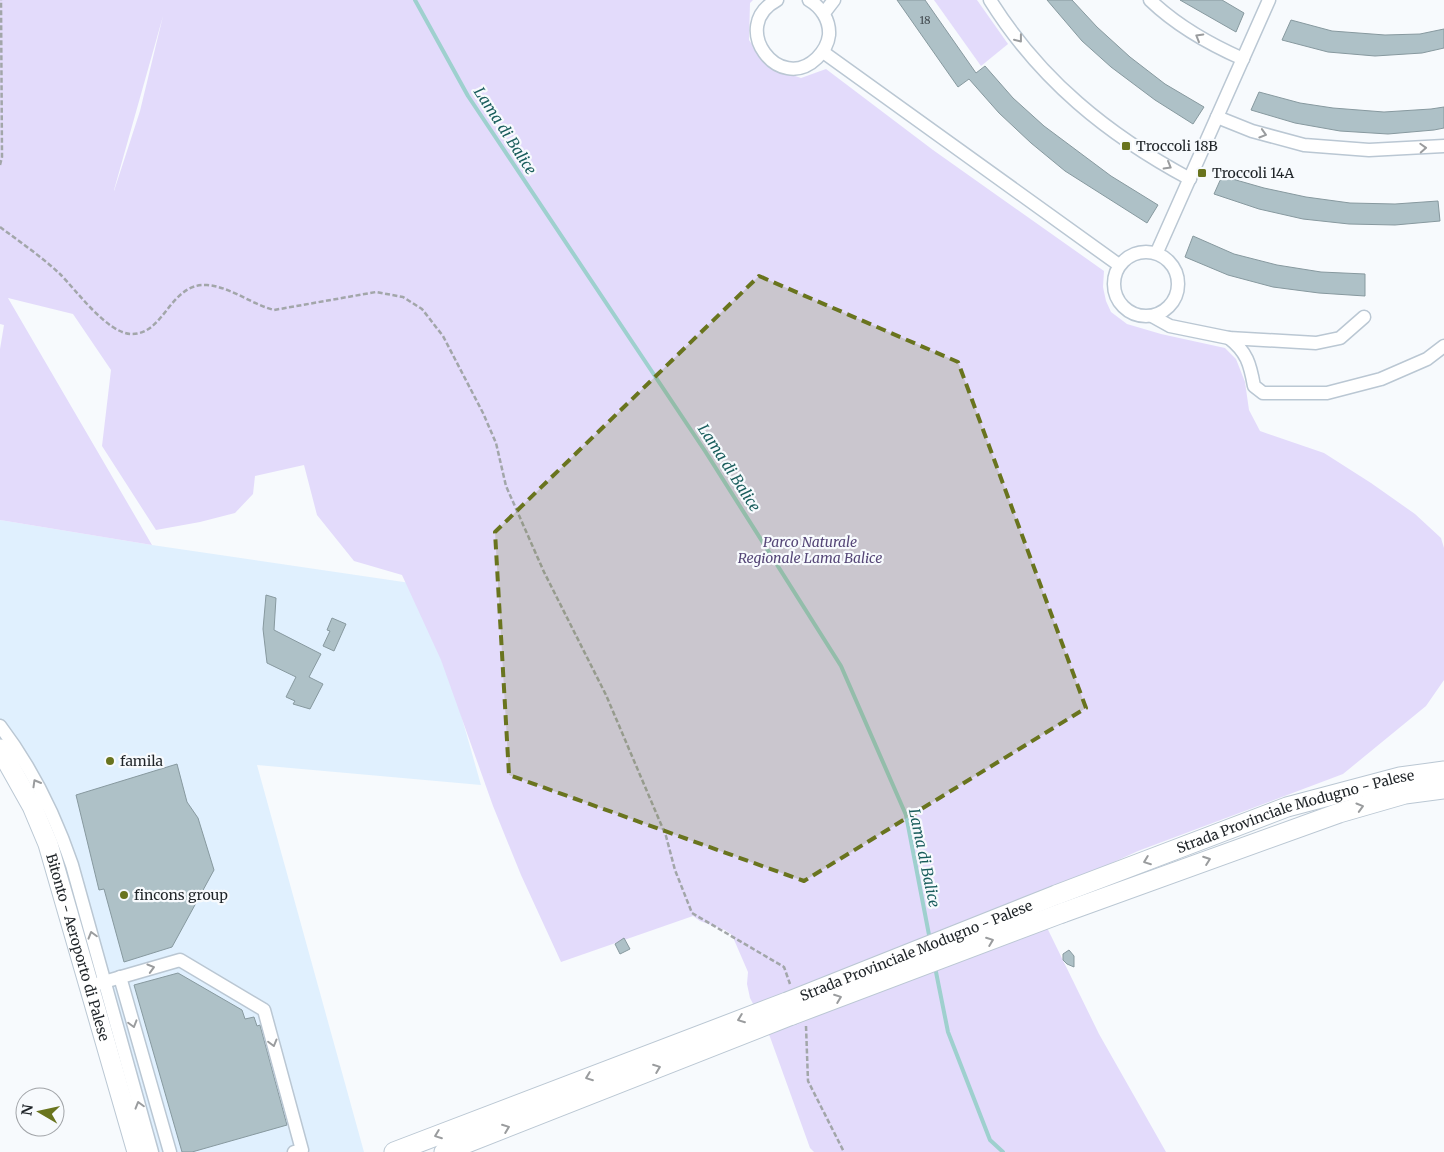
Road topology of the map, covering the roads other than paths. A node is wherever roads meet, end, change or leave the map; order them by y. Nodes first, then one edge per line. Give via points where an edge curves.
1 (777, 0) edge
2 (809, 0) edge
3 (834, 0) edge
4 (990, 0) edge
5 (1150, 0) edge
6 (1269, 0) edge
7 (824, 13) junction
8 (822, 52) junction
9 (1243, 59) junction
10 (1217, 117) junction
11 (1444, 146) edge
12 (1190, 178) junction
13 (1157, 252) junction
14 (1119, 265) junction
15 (1152, 316) junction
16 (1364, 317) dead end
17 (1230, 338) junction
18 (1444, 346) edge
19 (0, 726) edge
20 (0, 750) edge
21 (1444, 771) edge
22 (1444, 789) edge
23 (1059, 904) junction
24 (120, 977) junction
25 (97, 984) junction
26 (793, 1005) junction
27 (137, 1152) edge
28 (152, 1152) edge
29 (170, 1152) edge
30 (294, 1152) edge
31 (394, 1152) edge
32 (444, 1152) edge

1 - 8 street via 762,12 758,24 757,36 767,57 776,65 800,68
2 - 7 street
3 - 7 street
4 -> 12 street via 1042,68 1071,98 1138,149
9 -> 5 street via 1190,31
6 - 9 street
7 - 8 street via 829,35
8 - 14 street
9 - 10 street
10 -> 11 street via 1252,131 1304,145 1369,150
10 - 12 street
12 - 13 street
13 - 14 street via 1133,254
13 - 15 street via 1175,269 1178,289 1169,307
14 - 15 street via 1114,281 1116,297 1131,312
15 - 17 street via 1170,326
16 - 17 street via 1340,338 1316,343
17 - 18 street via 1240,346 1250,364 1254,386 1263,393 1283,394 1327,394 1382,379 1428,359
25 -> 19 street via 72,865 60,832 24,762
20 - 25 main road, Bitonto - Aeroporto di Palese via 22,785 42,828
21 -> 23 main road, Strada Provinciale Modugno - Palese via 1400,777 1287,808
23 -> 22 main road, Strada Provinciale Modugno - Palese via 1339,813 1405,794
23 - 26 main road, Strada Provinciale Modugno - Palese, bridge
24 - 25 street
24 -> 29 street
24 -> 30 street via 180,960 264,1010 302,1150
25 - 27 main road, Bitonto - Aeroporto di Palese
28 -> 25 street
26 -> 31 main road, Strada Provinciale Modugno - Palese
32 -> 26 main road, Strada Provinciale Modugno - Palese

